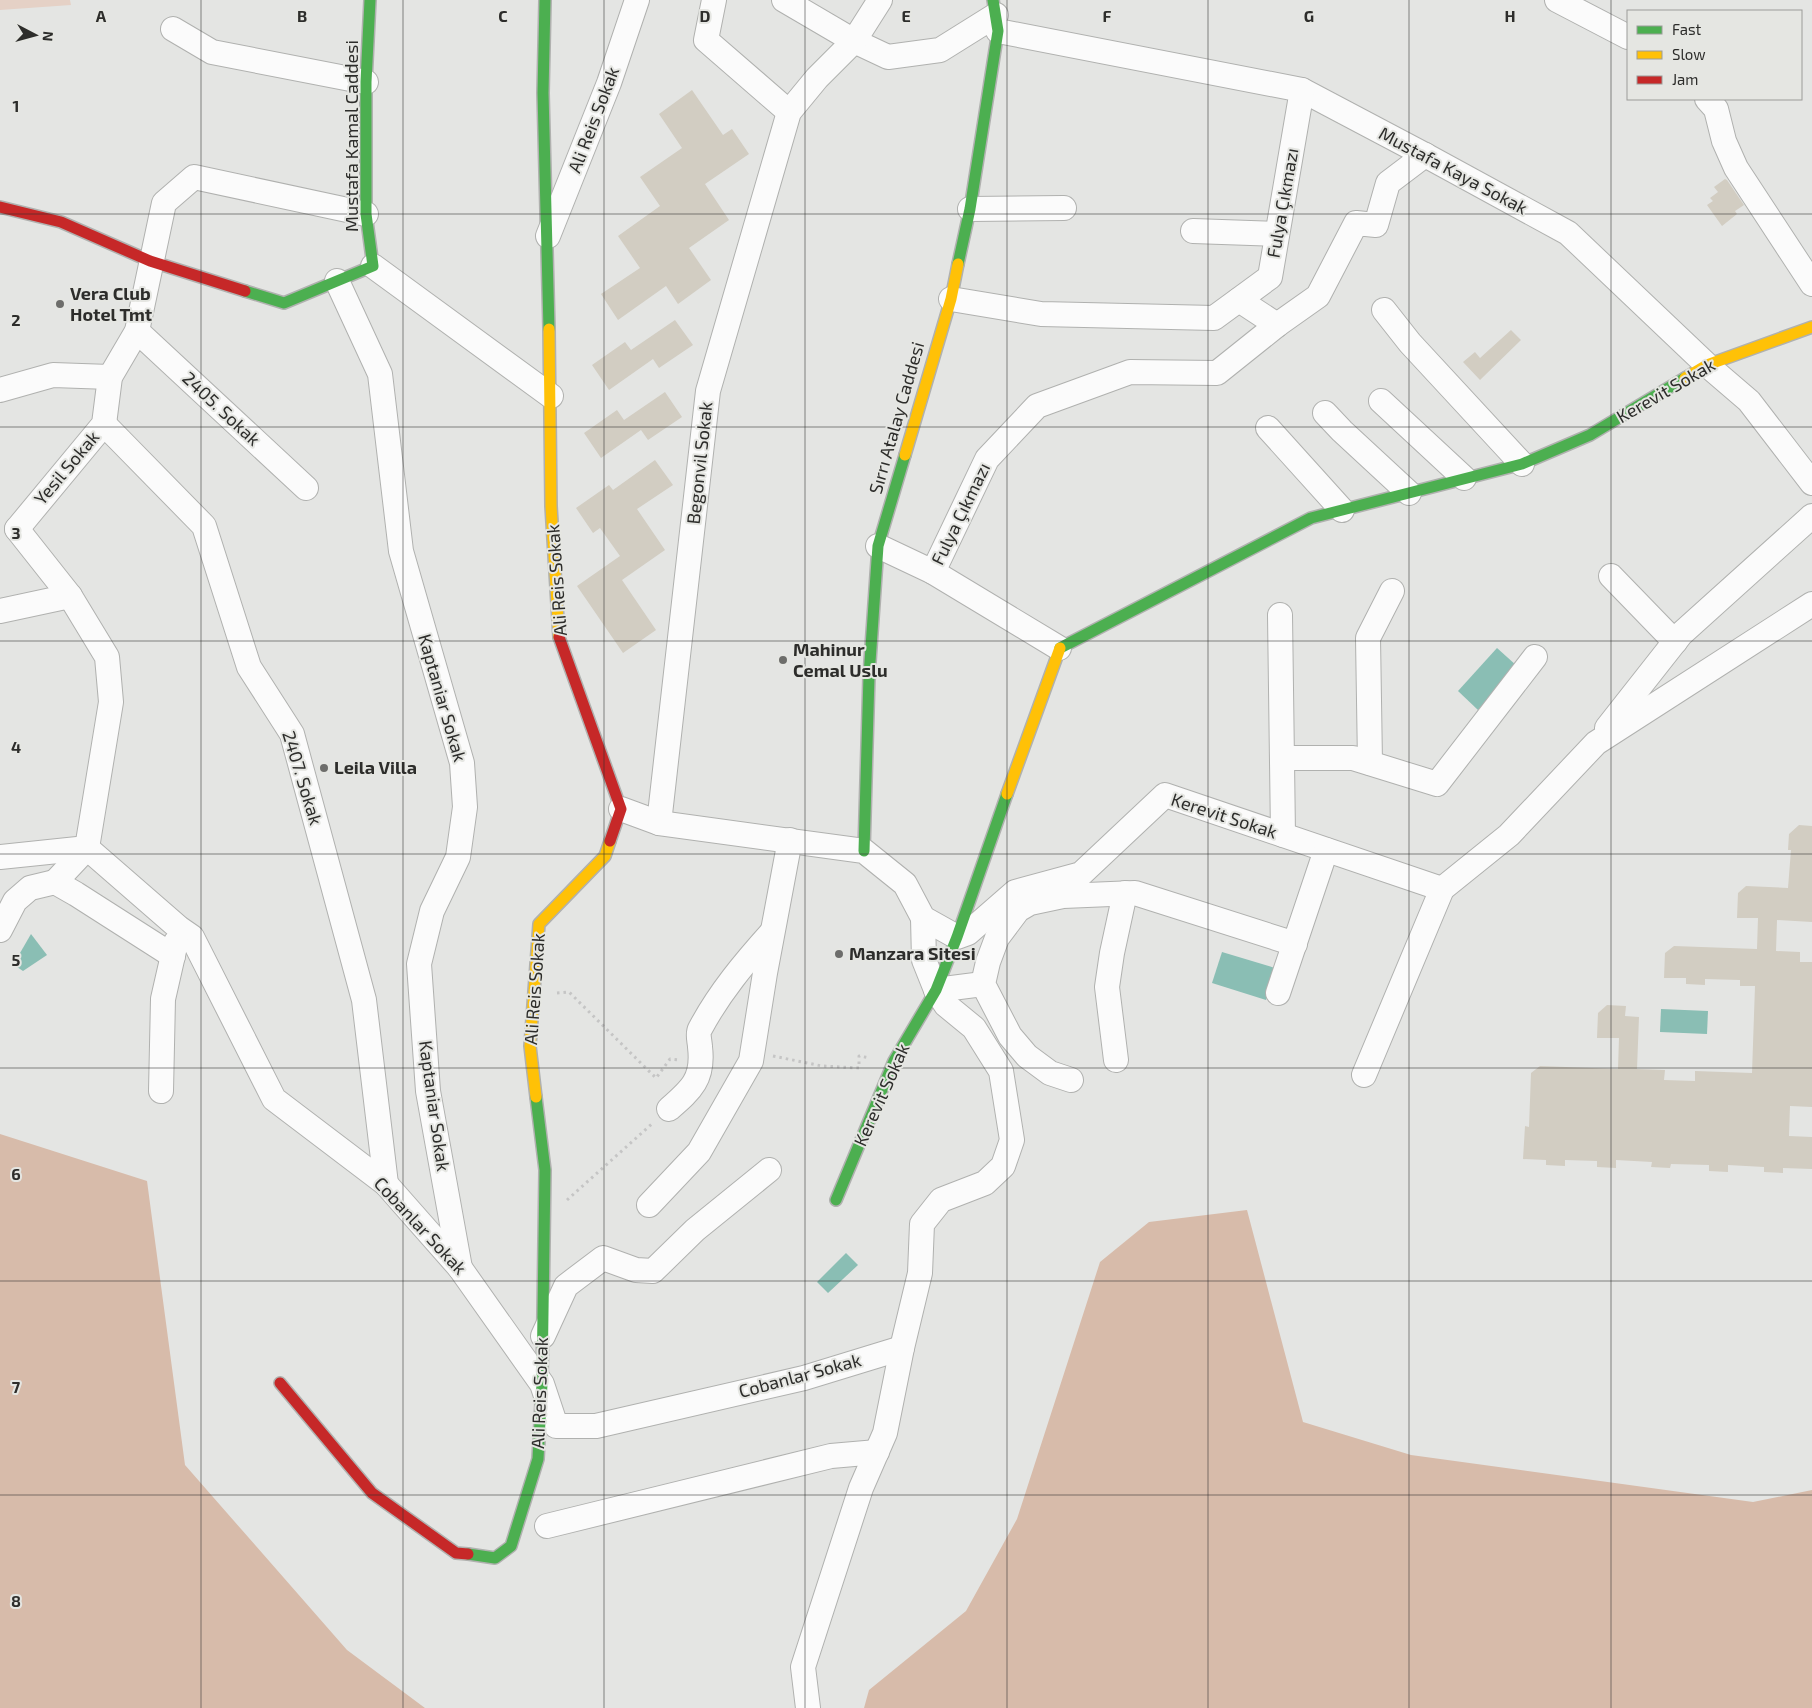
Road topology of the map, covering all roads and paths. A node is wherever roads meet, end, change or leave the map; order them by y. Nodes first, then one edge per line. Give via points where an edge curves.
1 (370, 0) edge
2 (545, 0) edge
3 (637, 0) edge
4 (714, 0) edge
5 (784, 0) edge
6 (880, 0) edge
7 (1557, 0) edge
8 (996, 15) edge
9 (174, 29) dead end
10 (1627, 36) edge
11 (854, 41) junction
12 (366, 82) junction
13 (1302, 90) junction
14 (1708, 100) edge
15 (789, 112) junction
16 (1425, 155) junction
17 (0, 208) edge
18 (1064, 208) dead end
19 (970, 209) junction
20 (366, 214) junction
21 (1193, 231) dead end
22 (1277, 234) junction
23 (547, 238) junction
24 (150, 261) junction
25 (373, 266) junction
26 (337, 280) junction
27 (1812, 284) edge
28 (951, 298) junction
29 (1239, 300) junction
30 (1384, 310) dead end
31 (1277, 325) junction
32 (1812, 327) edge
33 (136, 330) junction
34 (1707, 364) junction
35 (110, 377) junction
36 (0, 390) edge
37 (552, 396) junction
38 (1381, 401) dead end
39 (1325, 413) dead end
40 (104, 424) junction
41 (1268, 428) dead end
42 (1522, 464) junction
43 (1464, 478) junction
44 (1812, 483) edge
45 (306, 488) dead end
46 (1409, 493) junction
47 (1342, 510) junction
48 (1812, 516) edge
49 (8, 531) edge
50 (878, 546) junction
51 (933, 572) junction
52 (1611, 576) dead end
53 (1392, 591) dead end
54 (70, 596) junction
55 (1812, 604) edge
56 (0, 610) edge
57 (1280, 615) dead end
58 (1675, 642) junction
59 (1060, 648) junction
60 (1535, 657) dead end
61 (1596, 742) junction
62 (1282, 758) junction
63 (1370, 763) junction
64 (621, 809) junction
65 (660, 823) junction
66 (1283, 835) junction
67 (790, 840) junction
68 (87, 848) junction
69 (864, 850) junction
70 (1326, 850) junction
71 (0, 857) edge
72 (56, 882) junction
73 (1442, 889) junction
74 (1125, 893) junction
75 (923, 918) junction
76 (178, 928) junction
77 (0, 930) edge
78 (773, 931) junction
79 (957, 937) junction
80 (1295, 944) junction
81 (173, 956) junction
82 (983, 984) junction
83 (936, 990) junction
84 (568, 992) dead end
85 (1278, 994) dead end
86 (752, 1053) junction
87 (670, 1060) dead end
88 (1116, 1060) dead end
89 (894, 1061) junction
90 (1364, 1075) dead end
91 (1072, 1080) dead end
92 (162, 1091) dead end
93 (669, 1108) joint
94 (769, 1170) dead end
95 (386, 1184) junction
96 (836, 1200) dead end
97 (649, 1205) dead end
98 (544, 1220) junction
99 (460, 1268) junction
100 (543, 1338) junction
101 (902, 1348) junction
102 (280, 1383) dead end
103 (542, 1384) junction
104 (877, 1452) junction
105 (547, 1526) dead end
106 (808, 1708) edge

1 - 12 street, Mustafa Kamal Caddesi
2 - 23 street, Ali Reis Sokak via 543,93
3 - 23 street, Ali Reis Sokak via 609,83
4 - 15 street via 706,40
5 - 11 street
6 - 11 street
7 - 10 street
8 - 11 street via 940,50 888,57
8 - 13 street, Mustafa Kaya Sokak
8 - 19 street, Sırrı Atalay Caddesi
9 - 12 street via 212,52
11 - 15 street
12 - 20 street, Mustafa Kamal Caddesi
13 - 16 street, Mustafa Kaya Sokak
13 - 22 street, Fulya Çıkmazı
14 - 27 street via 1716,110 1724,141 1736,168
15 - 65 street, Begonvil Sokak via 708,391
16 - 31 street, Fulya Çıkmazı via 1388,183 1376,225 1356,223 1318,296
16 - 34 street, Mustafa Kaya Sokak via 1568,233
17 - 24 street via 61,222
18 - 19 street
19 - 28 street, Sırrı Atalay Caddesi
20 - 24 street, Yesil Sokak via 194,177 164,203
20 - 25 street, Mustafa Kamal Caddesi
21 - 22 street
22 - 29 street, Fulya Çıkmazı via 1270,277
23 - 37 street, Ali Reis Sokak
24 - 26 street via 284,303
24 - 33 street, Yesil Sokak
25 - 26 street
25 - 37 street
26 - 99 street, Kaptaniar Sokak via 380,374 401,551 462,763 465,807 458,857 432,911 419,964 428,1091
28 - 29 street, Fulya Çıkmazı via 1041,314 1214,318
28 - 50 street, Sırrı Atalay Caddesi
29 - 31 street
30 - 42 street via 1410,343
31 - 51 street, Fulya Çıkmazı via 1217,373 1130,372 1037,406 987,459
32 - 34 street, Kerevit Sokak
33 - 35 street, Yesil Sokak
33 - 45 street, 2405. Sokak
34 - 42 street, Kerevit Sokak via 1590,435
34 - 44 street, Mustafa Kaya Sokak via 1750,401
35 - 36 street via 53,375
35 - 40 street, Yesil Sokak
37 - 64 street, Ali Reis Sokak via 551,506 558,636
38 - 43 street
39 - 46 street
40 - 49 street, Yesil Sokak
40 - 95 street, 2407. Sokak via 204,526 250,667 292,734 364,1000
41 - 47 street
42 - 43 street, Kerevit Sokak
43 - 46 street, Kerevit Sokak
46 - 47 street, Kerevit Sokak
47 - 59 street, Kerevit Sokak via 1311,518
48 - 58 street
49 - 54 street
50 - 51 street, Fulya Çıkmazı
50 - 69 street, Sırrı Atalay Caddesi via 869,676
51 - 59 street
52 - 58 street
53 - 63 street via 1368,638
54 - 56 street
54 - 68 street via 108,657 111,702
55 - 61 street
57 - 62 street
58 - 61 street
59 - 79 street, Kerevit Sokak
60 - 63 street via 1437,784
61 - 73 street via 1509,835
62 - 63 street via 1353,758
62 - 66 street
64 - 65 street
64 - 98 street, Ali Reis Sokak via 605,856 539,924 530,1046 545,1170
65 - 67 street
66 - 70 street, Kerevit Sokak
66 - 79 street, Kerevit Sokak via 1165,795 1081,874 1015,892 968,933
67 - 69 street
67 - 78 street
68 - 71 street
68 - 72 street
68 - 76 street, Cobanlar Sokak
69 - 75 street via 905,884
70 - 73 street, Kerevit Sokak
70 - 80 street
72 - 77 street via 30,888 15,901
72 - 81 street
73 - 90 street
74 - 80 street via 1135,893
74 - 82 street via 1063,896 1030,903 1018,910 997,938
74 - 88 street via 1107,987
75 - 79 street
75 - 83 street via 924,960
76 - 81 street
76 - 95 street, Cobanlar Sokak via 192,937 274,1099
78 - 86 street
78 - 93 street via 733,976 699,1031 702,1056 699,1077 688,1092
79 - 83 street, Kerevit Sokak
80 - 85 street
81 - 92 street via 163,999
82 - 83 street
82 - 91 street via 1010,1036 1027,1056 1050,1073
83 - 89 street, Kerevit Sokak
83 - 101 street via 946,1005 974,1028 1001,1071 1012,1140 1003,1166 985,1183 941,1200 922,1224 920,1273
84 - 87 path via 656,1078
86 - 89 path via 822,1066 859,1068 859,1056
86 - 97 street via 751,1061 699,1152
89 - 96 street, Kerevit Sokak
93 - 98 path
94 - 100 street via 696,1230 653,1271 636,1270 603,1258 585,1271 566,1286
95 - 99 street, Cobanlar Sokak
98 - 100 street, Ali Reis Sokak
99 - 103 street, Cobanlar Sokak
100 - 103 street, Ali Reis Sokak
101 - 103 street, Cobanlar Sokak via 804,1378 596,1426 556,1426
101 - 104 street via 885,1433
102 - 103 street, Ali Reis Sokak via 372,1493 456,1553 495,1558 511,1546 538,1459
104 - 105 street via 831,1456
104 - 106 street via 861,1488 803,1667

